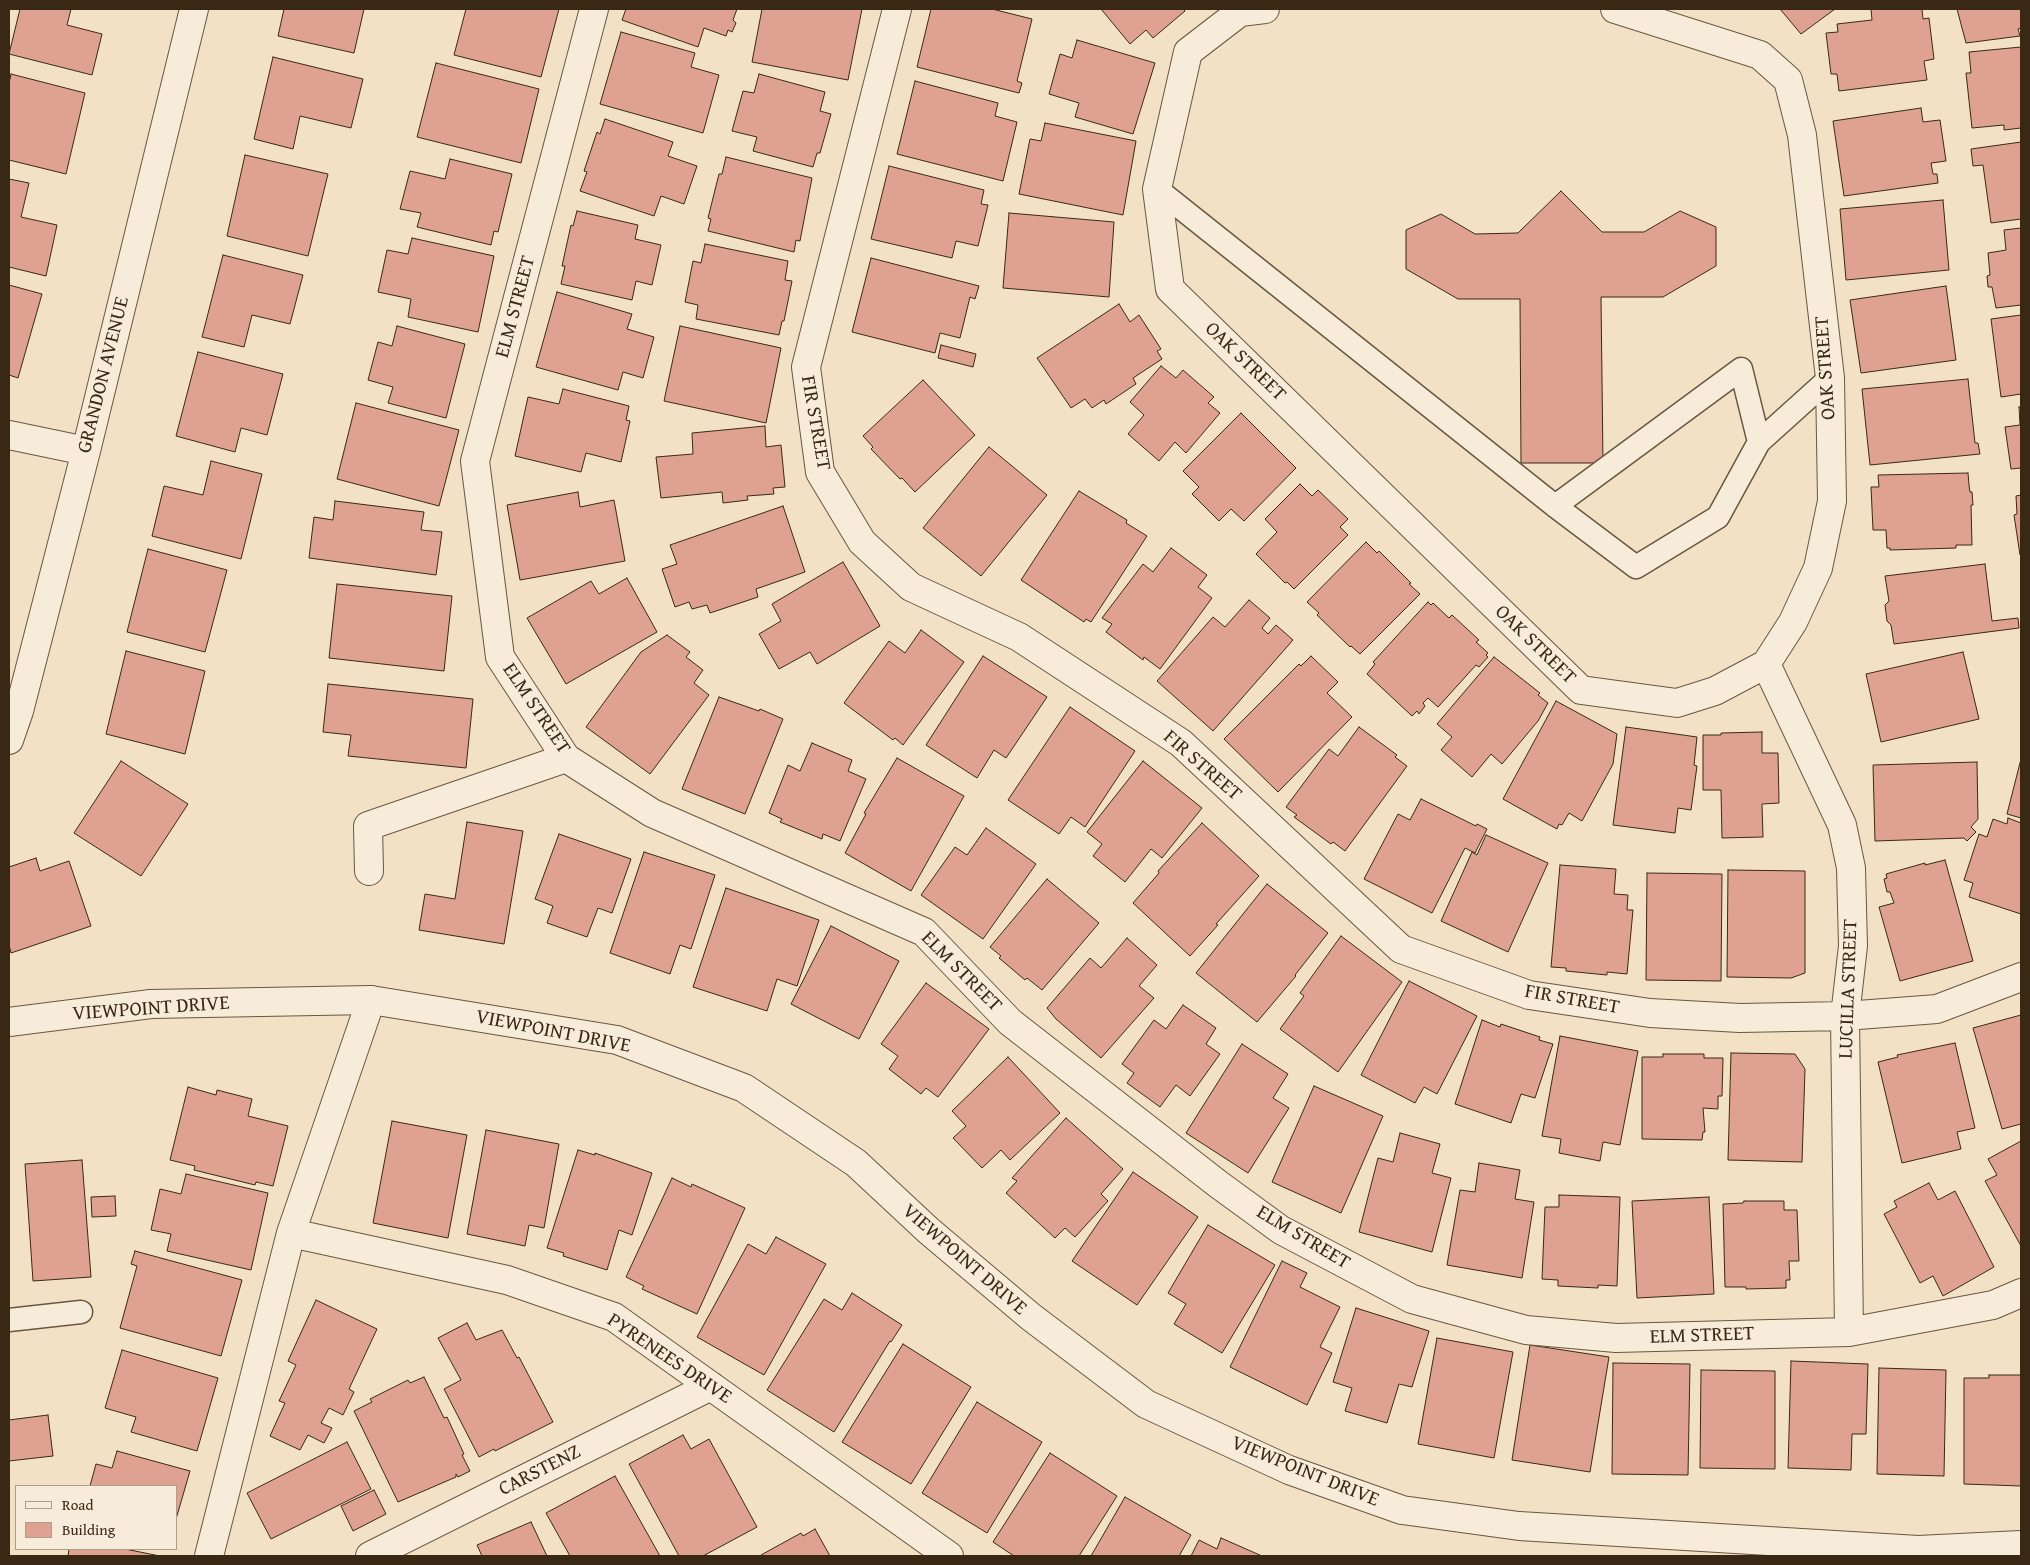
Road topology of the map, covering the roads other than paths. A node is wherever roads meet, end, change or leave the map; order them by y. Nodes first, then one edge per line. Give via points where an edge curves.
1 (194, 9) edge
2 (594, 9) edge
3 (897, 9) edge
4 (1265, 9) edge
5 (1615, 9) edge
6 (1157, 190) junction
7 (1830, 378) junction
8 (9, 436) edge
9 (1759, 442) junction
10 (86, 451) junction
11 (1555, 506) junction
12 (1766, 664) junction
13 (9, 740) edge
14 (566, 758) junction
15 (369, 871) dead end
16 (2021, 976) edge
17 (372, 1000) junction
18 (1845, 1016) junction
19 (9, 1022) edge
20 (291, 1233) junction
21 (2021, 1294) edge
22 (81, 1312) dead end
23 (9, 1320) edge
24 (1849, 1332) junction
25 (711, 1386) junction
26 (2021, 1544) edge
27 (1925, 1554) edge
28 (209, 1556) edge
29 (370, 1556) edge
30 (949, 1556) edge

1 - 10 street, GRANDON AVENUE
2 - 14 street, ELM STREET via 475,461 500,657
3 - 18 street, FIR STREET via 806,367 820,472 862,542 911,587 1019,637 1181,743 1401,949 1529,995 1650,1013 1740,1018
4 - 6 street, OAK STREET via 1240,12 1188,52
5 - 7 street, OAK STREET via 1760,55 1788,80 1802,135
6 - 11 lane
6 - 12 street, OAK STREET via 1170,288 1581,690 1677,703 1716,691
7 - 9 lane
7 - 12 street, OAK STREET via 1832,501 1818,568 1793,622
8 - 10 street
9 - 11 lane via 1718,517 1636,567
9 - 11 lane via 1741,369
10 - 13 street, GRANDON AVENUE
12 - 18 street, LUCILLA STREET via 1842,825 1851,868 1853,946
14 - 15 street via 368,826
14 - 24 street, ELM STREET via 652,813 924,932 1010,1022 1218,1184 1282,1230 1412,1299 1526,1330 1616,1338
16 - 18 street, FIR STREET via 1937,1009
17 - 19 street, VIEWPOINT DRIVE via 151,1004
17 - 20 street
17 - 27 street, VIEWPOINT DRIVE via 617,1040 744,1088 856,1163 929,1231 1031,1318 1146,1404 1289,1470 1402,1510 1519,1526
18 - 24 street, LUCILLA STREET
20 - 25 street, PYRENEES DRIVE via 507,1280 614,1317
20 - 28 street
21 - 24 street, ELM STREET via 1993,1305
22 - 23 lane
25 - 29 street, CARSTENZ
25 - 30 street, PYRENEES DRIVE
26 - 27 street, VIEWPOINT DRIVE

